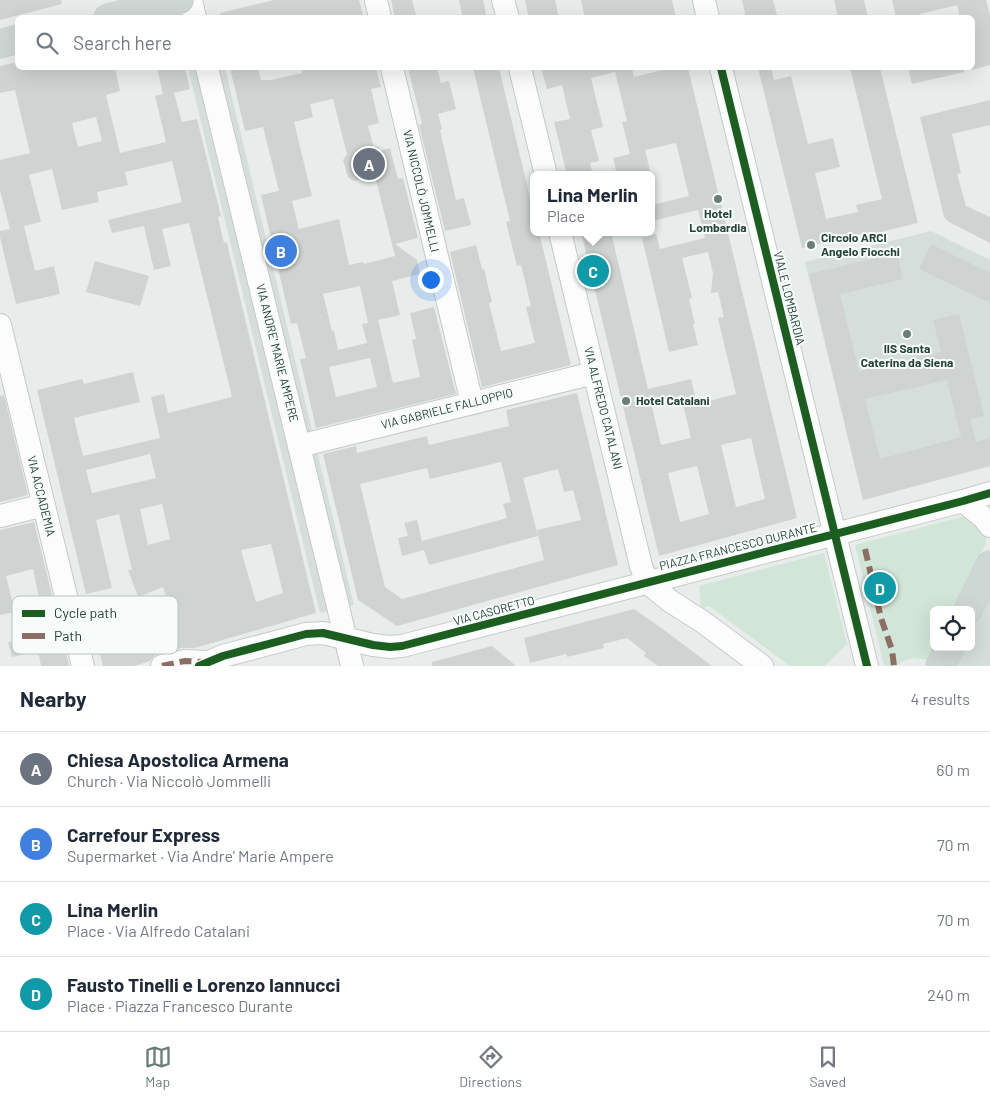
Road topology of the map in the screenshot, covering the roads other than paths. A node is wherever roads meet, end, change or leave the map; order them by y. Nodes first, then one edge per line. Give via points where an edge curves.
1 (180, 0) edge
2 (191, 0) edge
3 (376, 0) edge
4 (503, 0) edge
5 (704, 0) edge
6 (120, 15) edge
7 (194, 15) edge
8 (379, 15) edge
9 (507, 15) edge
10 (707, 15) edge
11 (15, 40) edge
12 (0, 44) edge
13 (207, 70) edge
14 (392, 70) edge
15 (520, 70) edge
16 (721, 70) edge
17 (545, 171) edge
18 (561, 236) edge
19 (0, 325) edge
20 (594, 373) junction
21 (472, 403) junction
22 (300, 446) junction
23 (990, 493) edge
24 (963, 501) junction
25 (44, 505) junction
26 (0, 516) edge
27 (990, 526) edge
28 (835, 534) junction
29 (990, 565) edge
30 (647, 582) junction
31 (66, 596) edge
32 (970, 606) edge
33 (346, 639) junction
34 (948, 651) edge
35 (203, 664) edge
36 (162, 666) edge
37 (352, 666) edge
38 (762, 666) edge
39 (867, 666) edge
40 (940, 666) edge

1 - 6 main road
2 - 7 street
3 - 8 street
4 - 9 street
5 - 10 street
11 - 12 main road
13 - 22 street, VIA ANDRE' MARIE AMPERE
14 - 21 street, VIA NICCOLÒ JOMMELLI
15 - 17 street
16 - 28 street, VIALE LOMBARDIA
18 - 20 street, VIA ALFREDO CATALANI
19 - 25 street, VIA ACCADEMIA
20 - 21 street, VIA GABRIELE FALLOPPIO
20 - 30 street, VIA ALFREDO CATALANI
21 - 22 street, VIA GABRIELE FALLOPPIO
22 - 33 street, VIA ANDRE' MARIE AMPERE
23 - 24 street, PIAZZA FRANCESCO DURANTE
24 - 27 street
24 - 28 street, PIAZZA FRANCESCO DURANTE
25 - 26 street
25 - 31 street, VIA ACCADEMIA
28 - 30 street, PIAZZA FRANCESCO DURANTE
28 - 39 street, PIAZZA FRANCESCO DURANTE
29 - 32 main road
30 - 33 street, VIA CASORETTO via 402,646 373,645
30 - 38 street
33 - 35 street, VIA CASORETTO via 322,633 306,634
33 - 37 street, VIA ANDRE' MARIE AMPERE
34 - 40 main road
35 - 36 street, VIA CASORETTO via 185,661

